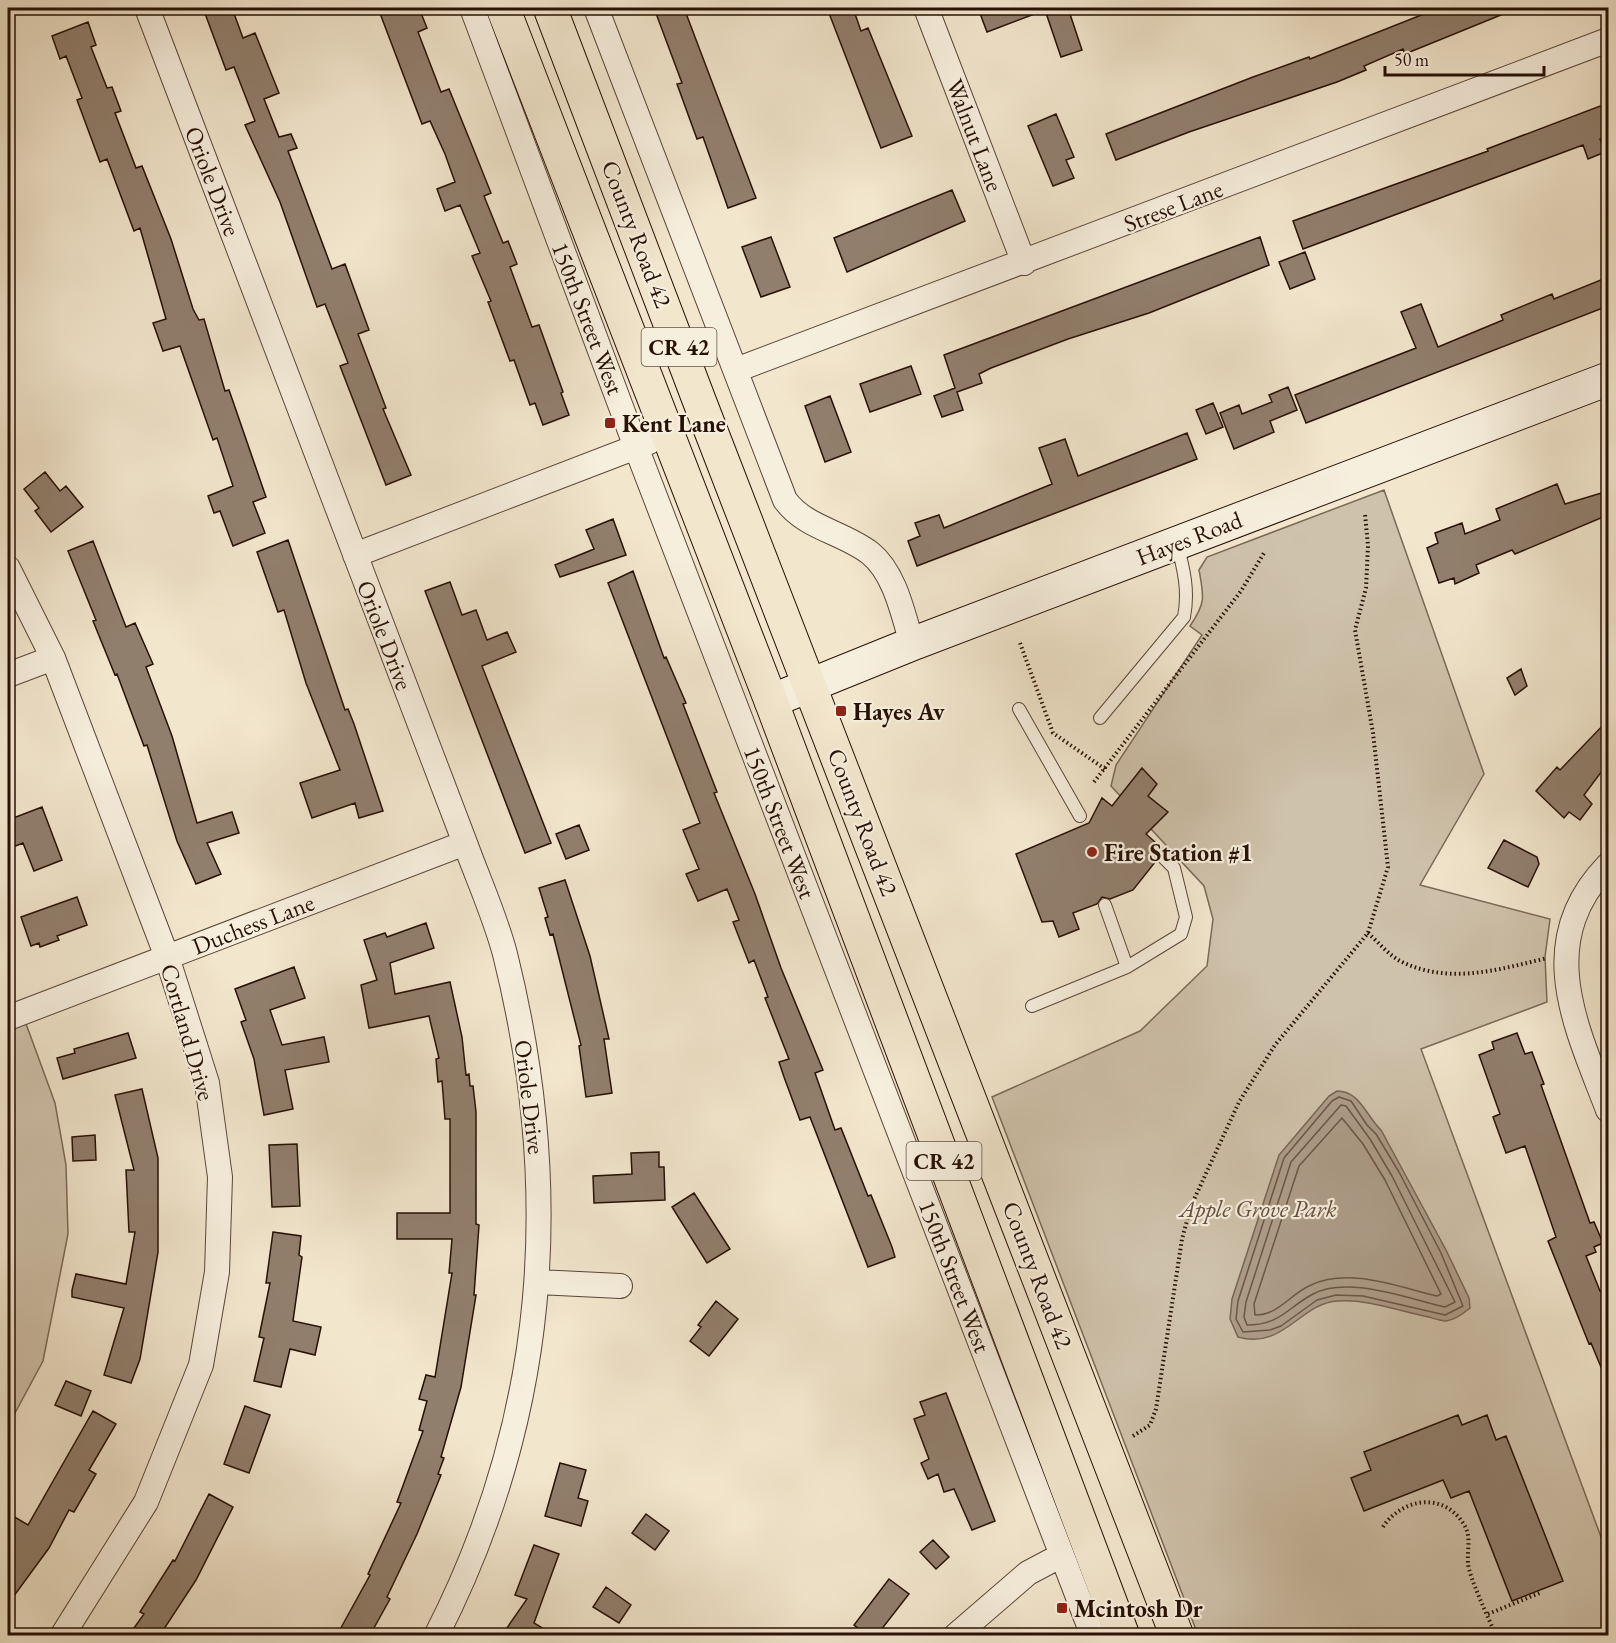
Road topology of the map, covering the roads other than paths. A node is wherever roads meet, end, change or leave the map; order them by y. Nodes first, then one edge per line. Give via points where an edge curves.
1 (147, 8) edge
2 (472, 8) edge
3 (503, 8) edge
4 (550, 8) edge
5 (596, 8) edge
6 (926, 8) edge
7 (1608, 40) edge
8 (1023, 263) junction
9 (736, 370) junction
10 (1608, 379) edge
11 (668, 434) junction
12 (636, 447) junction
13 (1177, 543) junction
14 (355, 555) junction
15 (8, 568) edge
16 (912, 644) junction
17 (53, 658) junction
18 (8, 675) edge
19 (811, 685) junction
20 (771, 701) junction
21 (1019, 709) dead end
22 (1100, 718) dead end
23 (1080, 816) dead end
24 (465, 843) junction
25 (1164, 858) dead end
26 (1608, 865) edge
27 (1105, 905) dead end
28 (167, 957) junction
29 (1127, 967) junction
30 (1032, 1006) dead end
31 (8, 1018) edge
32 (1608, 1110) edge
33 (538, 1282) junction
34 (620, 1286) dead end
35 (1062, 1555) junction
36 (62, 1635) edge
37 (436, 1635) edge
38 (954, 1635) edge
39 (1093, 1635) edge
40 (1123, 1635) edge
41 (1177, 1635) edge

1 - 14 street, Oriole Drive
2 - 12 street, 150th Street West
3 - 11 highway, County Road 42 / CR 42
4 - 19 highway, County Road 42 / CR 42
5 - 9 street
6 - 8 street, Walnut Lane
7 - 8 street, Strese Lane
8 - 9 street, Strese Lane
9 - 16 street via 784,500 794,513 870,553 886,570
10 - 13 street, Hayes Road
11 - 12 street
11 - 20 highway, County Road 42 / CR 42
12 - 14 street
12 - 35 street, 150th Street West
13 - 16 street, Hayes Road
13 - 22 lane via 1186,580 1184,617
14 - 24 street, Oriole Drive
15 - 17 street, Cortland Drive
16 - 19 street, Hayes Road
17 - 18 street
17 - 28 street, Cortland Drive
19 - 20 street, Hayes Road
19 - 41 highway, County Road 42 / CR 42
20 - 40 highway, County Road 42 / CR 42
21 - 23 lane
24 - 28 street, Duchess Lane
24 - 33 street, Oriole Drive via 504,952 528,1062 539,1174
25 - 29 lane via 1174,868 1186,917 1181,934
26 - 32 street via 1596,878 1573,920 1565,970 1572,1016
27 - 29 lane
28 - 31 street, Duchess Lane
28 - 36 street, Cortland Drive via 207,1083 220,1177 217,1272 201,1365 146,1502
29 - 30 lane
33 - 34 street
33 - 37 street, Oriole Drive via 525,1383 497,1492 463,1583
35 - 38 street via 1028,1573
35 - 39 street, 150th Street West

